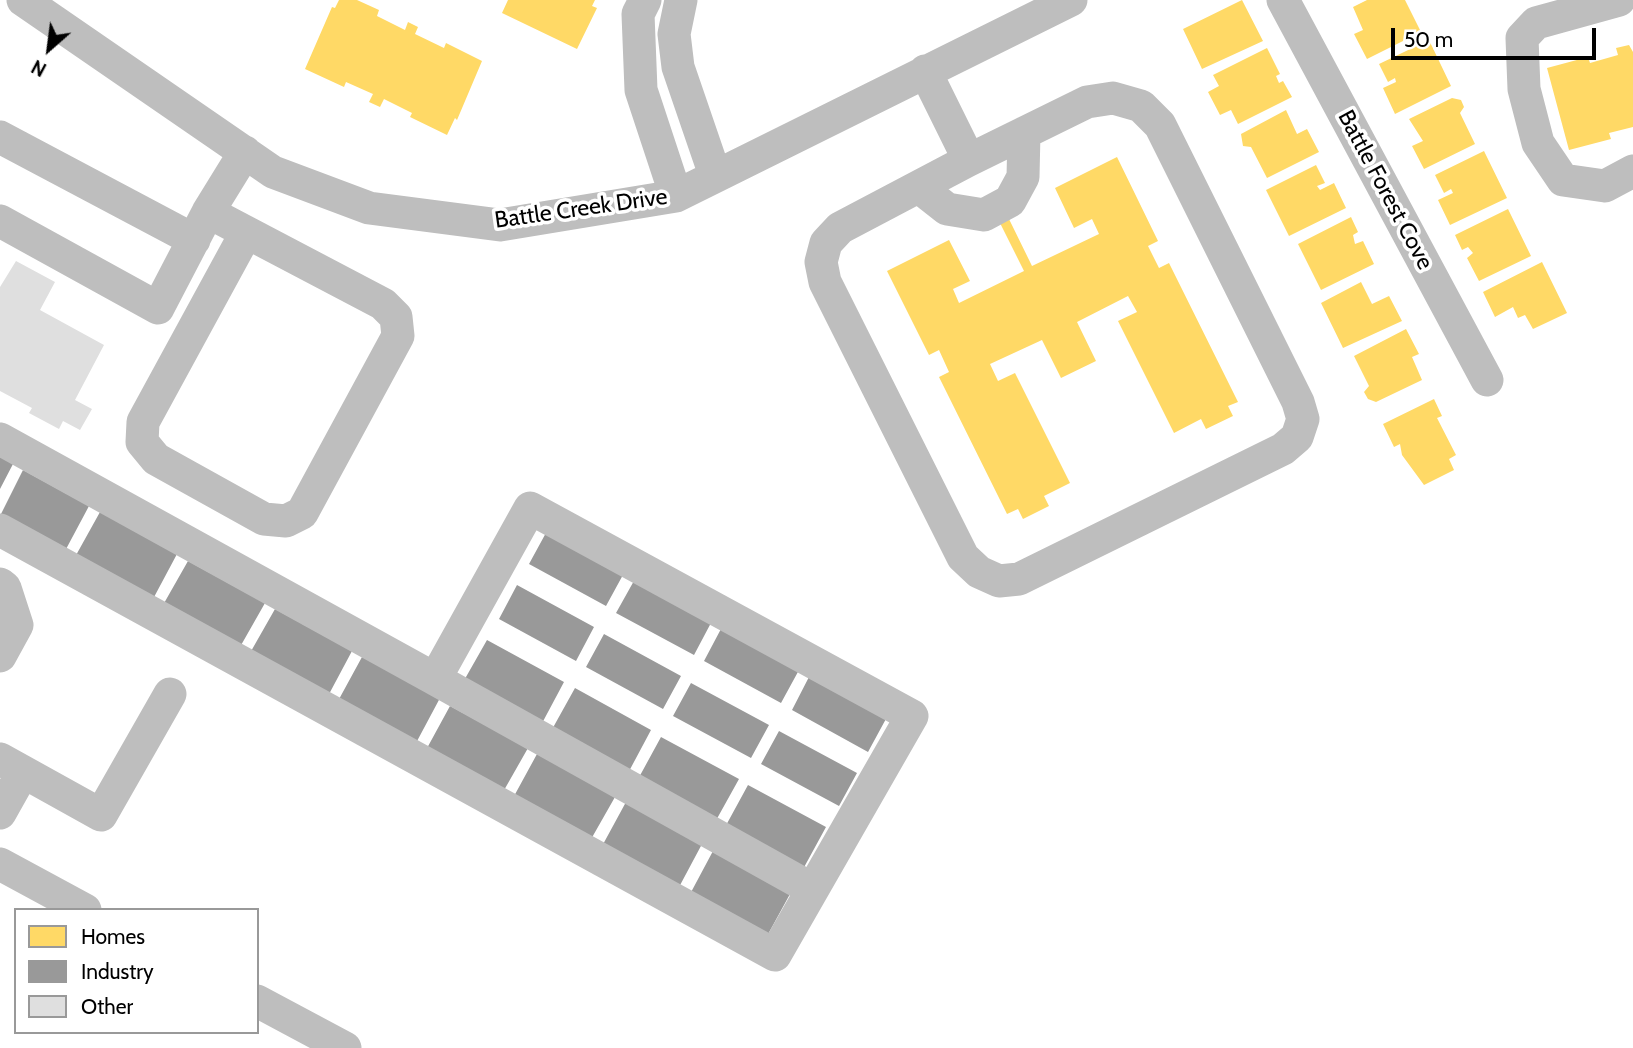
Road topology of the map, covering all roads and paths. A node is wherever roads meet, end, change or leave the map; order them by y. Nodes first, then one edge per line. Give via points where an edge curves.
1 (23, 0) edge
2 (645, 0) edge
3 (681, 0) edge
4 (1071, 0) edge
5 (1283, 0) edge
6 (1619, 0) edge
7 (925, 71) junction
8 (1024, 133) junction
9 (0, 136) edge
10 (245, 152) junction
11 (969, 160) junction
12 (1633, 171) edge
13 (715, 174) junction
14 (919, 187) junction
15 (676, 196) junction
16 (0, 221) edge
17 (201, 226) junction
18 (246, 233) junction
19 (158, 308) junction
20 (194, 327) junction
21 (1487, 380) dead end
22 (0, 439) edge
23 (0, 530) edge
24 (0, 584) edge
25 (0, 656) edge
26 (435, 679) junction
27 (170, 694) dead end
28 (11, 766) edge
29 (0, 813) edge
30 (0, 864) edge
31 (813, 889) junction
32 (81, 908) edge
33 (259, 1002) edge
34 (345, 1048) edge

1 - 10 street, Battle Creek Drive
2 - 15 street via 638,14 641,90
3 - 13 street via 674,34 678,67
4 - 7 street, Battle Creek Drive
5 - 21 street, Battle Forest Cove
6 - 12 street via 1536,23 1522,38 1524,89 1538,143 1563,180 1605,186
7 - 11 street
7 - 13 street, Battle Creek Drive
8 - 11 street
8 - 14 street via 1023,177 1010,201 984,215 947,209
8 - 14 street via 1087,102 1113,98 1141,106 1160,125 1297,402 1303,419 1297,437 1283,449 1018,579 999,580 979,572 963,557 825,282 821,262 826,243 840,228
9 - 17 street
10 - 15 street, Battle Creek Drive via 273,172 369,208 500,225
10 - 17 street
11 - 14 street
13 - 15 street, Battle Creek Drive
16 - 19 street
17 - 18 street
17 - 19 street
18 - 20 street
18 - 20 street via 383,304 396,317 398,336 302,513 286,521 264,519 156,459 142,442 143,422
19 - 20 street
22 - 26 street
23 - 31 street via 775,955
24 - 25 street via 17,625
26 - 31 street
26 - 31 street via 530,508 912,716
27 - 28 street via 101,815
28 - 29 street
30 - 32 street
33 - 34 street

